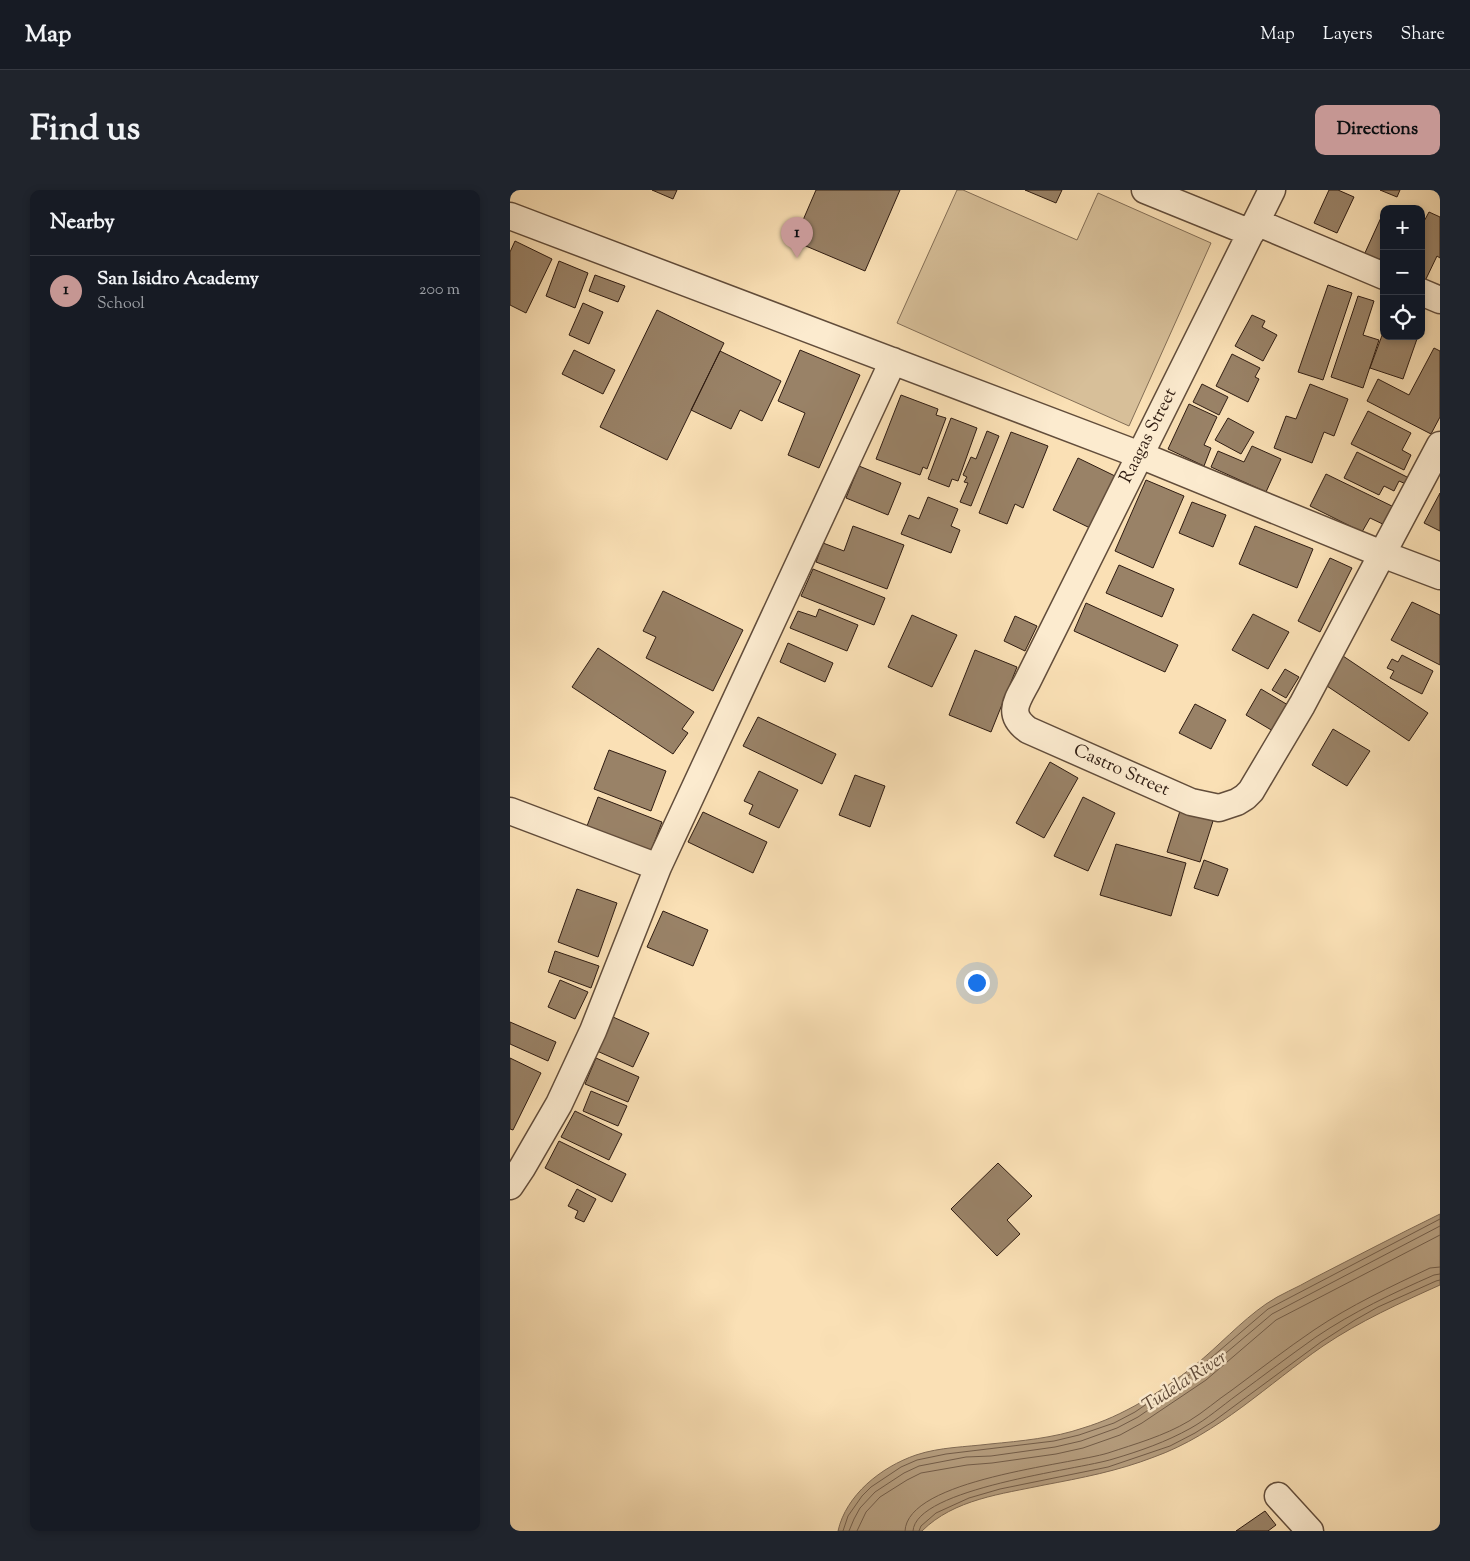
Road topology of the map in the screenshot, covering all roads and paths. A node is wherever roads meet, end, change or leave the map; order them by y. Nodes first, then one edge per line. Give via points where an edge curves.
1 (1145, 190) edge
2 (1272, 190) edge
3 (510, 216) edge
4 (1254, 228) junction
5 (1380, 275) edge
6 (1425, 294) edge
7 (1440, 300) edge
8 (893, 361) junction
9 (1440, 444) edge
10 (1140, 455) junction
11 (1382, 554) junction
12 (1440, 576) edge
13 (1027, 682) joint
14 (510, 811) edge
15 (658, 867) junction
16 (510, 1186) edge
17 (1278, 1496) dead end
18 (1310, 1531) edge

1 - 4 street
2 - 4 street, Raagas Street
3 - 8 street
4 - 5 street
4 - 10 street, Raagas Street
6 - 7 street
8 - 10 street
8 - 15 street
9 - 11 street, Castro Street
10 - 11 street
10 - 13 street, Raagas Street
11 - 12 street
11 - 13 street, Castro Street via 1259,779 1245,798 1229,806 1219,808 1191,802 1028,730 1016,718 1015,709
14 - 15 street
15 - 16 street via 593,1031 559,1104
17 - 18 street

